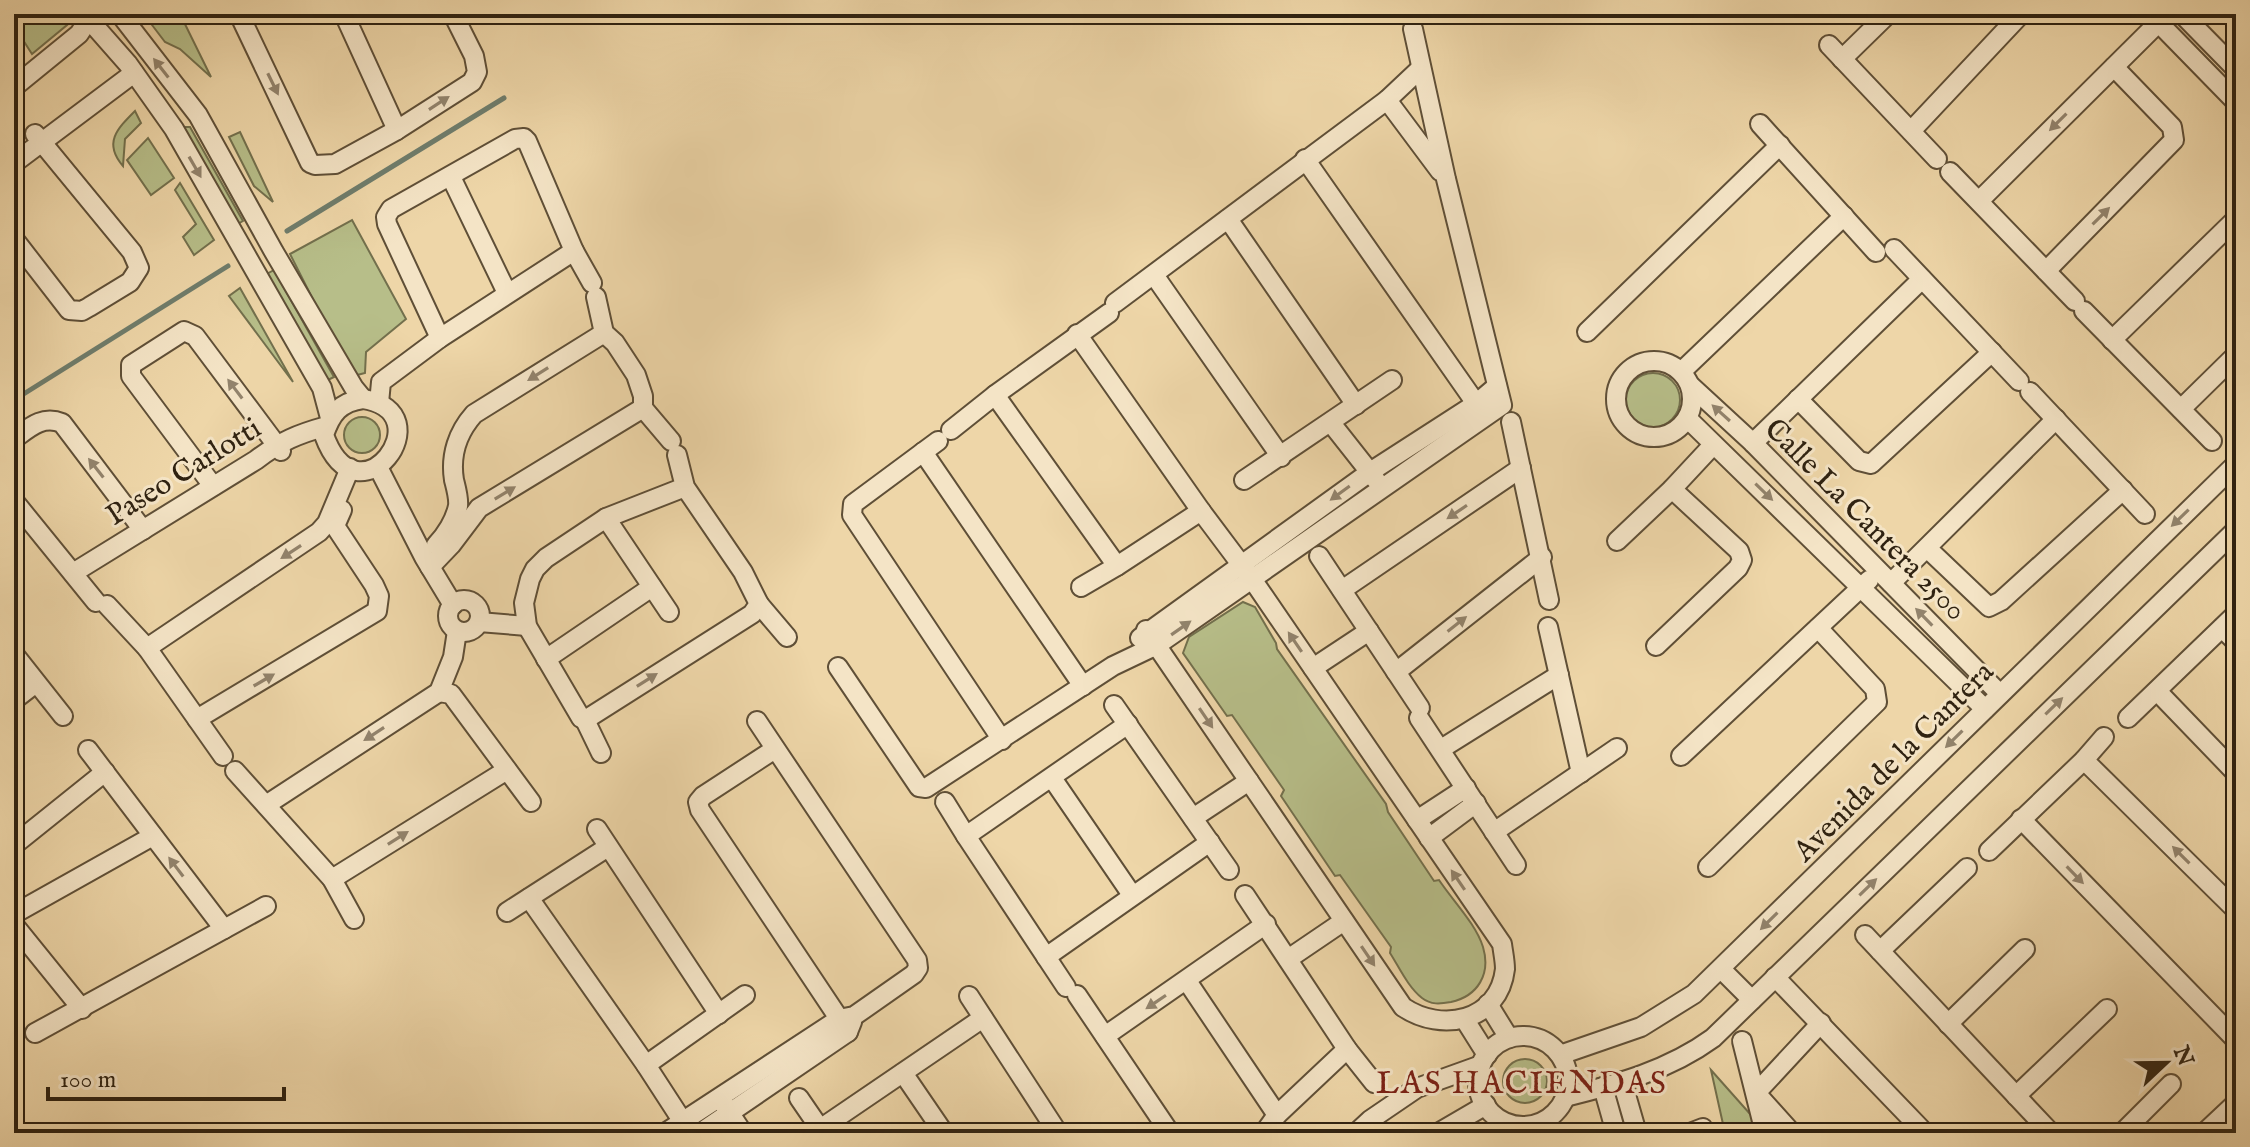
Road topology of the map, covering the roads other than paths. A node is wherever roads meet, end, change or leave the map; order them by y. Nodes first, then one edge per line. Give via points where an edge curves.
1 (120, 14) edge
2 (239, 14) edge
3 (344, 14) edge
4 (453, 14) edge
5 (1888, 14) edge
6 (2021, 14) edge
7 (2182, 14) edge
8 (86, 16) edge
9 (2154, 18) edge
10 (1413, 29) dead end
11 (2114, 67) junction
12 (131, 68) junction
13 (1421, 68) junction
14 (2236, 69) edge
15 (14, 87) edge
16 (1387, 100) junction
17 (2236, 102) edge
18 (198, 115) junction
19 (1760, 124) dead end
20 (174, 129) junction
21 (397, 130) junction
22 (1911, 131) junction
23 (38, 138) junction
24 (1780, 145) junction
25 (14, 150) edge
26 (1305, 159) junction
27 (14, 163) edge
28 (451, 177) junction
29 (1446, 179) junction
30 (1979, 201) junction
31 (1844, 216) junction
32 (1228, 219) junction
33 (2236, 219) edge
34 (14, 239) edge
35 (574, 251) junction
36 (2046, 271) junction
37 (1154, 275) junction
38 (1922, 279) junction
39 (507, 293) junction
40 (1587, 332) dead end
41 (604, 333) junction
42 (1077, 334) junction
43 (440, 338) junction
44 (2112, 340) junction
45 (1992, 352) junction
46 (2236, 355) edge
47 (1686, 378) junction
48 (1392, 380) dead end
49 (995, 395) junction
50 (1798, 399) junction
51 (371, 401) junction
52 (1356, 405) junction
53 (643, 408) junction
54 (2181, 409) junction
55 (1480, 410) junction
56 (1688, 419) junction
57 (2056, 419) junction
58 (1511, 422) dead end
59 (1331, 423) junction
60 (327, 426) junction
61 (14, 439) edge
62 (1437, 439) junction
63 (2212, 441) dead end
64 (1753, 443) junction
65 (1713, 445) junction
66 (279, 447) junction
67 (923, 452) junction
68 (1281, 457) junction
69 (2236, 464) edge
70 (1521, 468) junction
71 (363, 469) junction
72 (1370, 472) junction
73 (1244, 480) dead end
74 (213, 486) junction
75 (685, 487) junction
76 (1381, 489) junction
77 (1672, 489) junction
78 (2123, 490) junction
79 (14, 501) edge
80 (459, 504) junction
81 (479, 508) junction
82 (1201, 511) junction
83 (2145, 514) dead end
84 (606, 518) junction
85 (331, 525) junction
86 (143, 530) junction
87 (2236, 530) edge
88 (1617, 541) dead end
89 (1928, 549) junction
90 (1319, 556) dead end
91 (1542, 557) junction
92 (427, 562) junction
93 (1117, 566) junction
94 (1247, 572) junction
95 (73, 573) junction
96 (1884, 577) junction
97 (652, 587) junction
98 (1081, 587) dead end
99 (1862, 587) junction
100 (1342, 590) junction
101 (1549, 600) dead end
102 (759, 604) junction
103 (453, 605) junction
104 (669, 612) dead end
105 (2236, 614) edge
106 (479, 617) junction
107 (526, 620) junction
108 (1548, 627) dead end
109 (1818, 628) junction
110 (2222, 628) junction
111 (457, 631) junction
112 (1371, 635) junction
113 (787, 637) dead end
114 (1152, 638) junction
115 (2236, 642) edge
116 (1656, 646) dead end
117 (147, 648) junction
118 (14, 654) edge
119 (546, 659) junction
120 (838, 667) dead end
121 (1396, 672) junction
122 (1316, 673) junction
123 (1559, 675) junction
124 (36, 683) junction
125 (1083, 686) junction
126 (2157, 691) junction
127 (439, 692) junction
128 (2000, 694) junction
129 (14, 700) edge
130 (1114, 705) dead end
131 (1985, 709) junction
132 (63, 716) dead end
133 (2128, 718) dead end
134 (197, 719) junction
135 (585, 720) junction
136 (757, 721) dead end
137 (1128, 724) junction
138 (2104, 737) dead end
139 (1002, 740) junction
140 (1617, 748) dead end
141 (775, 749) junction
142 (1441, 749) junction
143 (88, 750) dead end
144 (601, 753) dead end
145 (223, 756) dead end
146 (1681, 756) dead end
147 (2084, 760) junction
148 (507, 770) junction
149 (235, 771) dead end
150 (105, 772) junction
151 (1581, 773) junction
152 (2236, 773) edge
153 (1052, 778) junction
154 (1249, 781) junction
155 (1471, 795) junction
156 (531, 802) dead end
157 (945, 802) dead end
158 (266, 805) junction
159 (1193, 818) junction
160 (2021, 819) junction
161 (1417, 820) junction
162 (597, 829) dead end
163 (1494, 832) junction
164 (153, 836) junction
165 (966, 836) junction
166 (1429, 838) junction
167 (1210, 842) junction
168 (14, 845) edge
169 (608, 847) junction
170 (1989, 851) dead end
171 (1516, 865) dead end
172 (1708, 867) dead end
173 (1967, 868) dead end
174 (1229, 870) dead end
175 (332, 879) junction
176 (1132, 895) junction
177 (1245, 895) dead end
178 (529, 898) junction
179 (266, 906) dead end
180 (2236, 910) edge
181 (507, 912) dead end
182 (14, 914) edge
183 (354, 919) dead end
184 (1344, 921) junction
185 (1266, 924) junction
186 (14, 925) edge
187 (224, 929) junction
188 (1865, 935) dead end
189 (2025, 949) dead end
190 (1880, 951) junction
191 (1046, 957) junction
192 (1288, 959) junction
193 (1721, 969) junction
194 (1775, 977) junction
195 (1187, 981) junction
196 (745, 995) dead end
197 (969, 996) dead end
198 (1752, 1000) junction
199 (1488, 1004) junction
200 (82, 1009) junction
201 (2107, 1009) dead end
202 (719, 1014) junction
203 (983, 1018) junction
204 (1465, 1020) junction
205 (847, 1022) junction
206 (1821, 1023) junction
207 (1948, 1024) junction
208 (35, 1033) dead end
209 (1105, 1036) junction
210 (2235, 1037) edge
211 (1509, 1038) junction
212 (1742, 1041) dead end
213 (1347, 1049) junction
214 (1560, 1055) junction
215 (1484, 1060) junction
216 (651, 1062) junction
217 (903, 1073) junction
218 (1622, 1081) junction
219 (1374, 1083) dead end
220 (2171, 1084) dead end
221 (1603, 1087) junction
222 (1756, 1093) junction
223 (2016, 1096) junction
224 (1565, 1097) junction
225 (799, 1098) dead end
226 (1486, 1105) junction
227 (724, 1106) junction
228 (2234, 1108) edge
229 (1277, 1115) junction
230 (688, 1118) junction
231 (2236, 1126) edge
232 (822, 1131) edge
233 (1054, 1131) edge
234 (665, 1133) edge
235 (700, 1133) edge
236 (743, 1133) edge
237 (944, 1133) edge
238 (1170, 1133) edge
239 (1264, 1133) edge
240 (1356, 1133) edge
241 (1438, 1133) edge
242 (1616, 1133) edge
243 (1637, 1133) edge
244 (1765, 1133) edge
245 (1792, 1133) edge
246 (1925, 1133) edge
247 (2051, 1133) edge
248 (2122, 1133) edge
249 (2204, 1133) edge
250 (2229, 1133) edge

18 -> 1 street
2 -> 21 street via 310,163 335,164
3 - 21 street
21 -> 4 street via 472,82 477,72
5 - 22 street via 1836,52
6 - 22 street
7 - 14 street
8 - 12 street
8 - 15 street via 79,34
9 - 11 street
9 - 17 street
10 - 13 street
11 -> 30 street
36 -> 11 street via 2174,140 2172,127
12 - 20 street
12 - 23 street via 108,76
13 - 16 street
13 - 29 street
16 - 26 street
16 - 29 street
18 - 20 street
18 - 51 street via 354,388
19 - 24 street
20 -> 60 street via 322,388
22 - 30 street
23 - 25 street
23 - 27 street
23 - 34 street via 132,252 139,268 130,282 89,307 69,310
24 - 31 street
24 - 40 street
26 - 32 street
26 - 55 street
28 - 35 street via 524,138
28 - 39 street
28 - 43 street via 391,209 386,220
29 - 55 street via 1497,386
30 - 36 street
31 - 38 street
31 - 47 street
32 - 37 street
32 - 52 street
33 - 44 street
35 - 39 street
35 - 41 street via 594,290
36 - 44 street
37 - 42 street
37 - 68 street
38 - 45 street
38 - 50 street
39 - 43 street
41 - 53 street via 636,375
41 -> 80 street via 465,424 453,471
42 - 49 street
42 - 82 street
43 - 51 street via 381,382
44 - 54 street
45 - 50 street via 1871,464 1859,461
45 - 57 street
46 - 54 street
47 - 56 street via 1693,396
47 - 56 street via 1661,361 1649,361 1626,372 1615,396 1622,421 1643,436 1668,435
64 -> 47 street, Calle La Cantera 2500
48 - 52 street
49 - 67 street
49 - 93 street
50 - 64 street
51 - 60 street via 350,401 338,408
51 - 71 street via 391,413 397,443 390,457
52 - 59 street
53 - 75 street via 674,448
81 -> 53 street
54 - 63 street
55 - 62 street
56 - 65 street, Calle La Cantera 2500
57 - 78 street
57 - 89 street
58 - 70 street
59 - 68 street
59 - 72 street
60 - 66 street, Paseo Carlotti via 289,437
60 - 71 street via 335,459
86 -> 61 street via 62,423 43,420
62 - 72 street
62 - 76 street
64 - 96 street, Calle La Cantera 2500
65 - 77 street
65 -> 99 street, Calle La Cantera 2500
66 - 74 street, Paseo Carlotti
66 -> 74 street via 184,331 131,365 131,376
67 - 125 street
67 - 139 street via 853,504 852,515
68 - 73 street
69 -> 128 street, Avenida de la Cantera
70 - 91 street
70 -> 100 street
71 - 85 street
71 - 92 street
72 - 76 street
72 -> 94 street
74 - 86 street, Paseo Carlotti
75 - 84 street
75 - 102 street
76 - 94 street
77 - 88 street
77 - 116 street via 1739,551 1742,560
78 - 83 street
78 - 89 street via 1989,607
79 - 95 street
80 - 81 street
80 - 92 street via 446,536
81 - 92 street via 451,545
82 - 93 street
82 - 94 street
84 - 97 street
84 - 107 street via 535,569 527,591
85 -> 117 street
134 -> 85 street via 377,611 374,585
86 - 95 street, Paseo Carlotti
194 -> 87 street
89 - 96 street
90 - 100 street
91 - 101 street
121 -> 91 street
92 - 103 street
93 - 98 street
94 - 114 street
122 -> 94 street
95 - 117 street
96 - 99 street
128 -> 96 street, Calle La Cantera 2500
97 - 104 street
97 - 119 street
99 - 109 street
99 - 131 street, Calle La Cantera 2500
100 - 112 street
102 - 113 street
135 -> 102 street via 752,614
103 - 106 street via 468,601
103 - 111 street via 449,619
105 - 110 street
106 - 107 street
106 - 111 street via 472,630
107 - 119 street
108 - 123 street
109 - 146 street
109 - 172 street via 1875,689 1877,702
110 - 115 street
110 - 126 street
111 - 127 street
112 - 121 street
112 - 122 street
114 - 125 street
114 -> 154 street
117 - 134 street
118 - 124 street
119 - 135 street
120 - 139 street via 919,787 934,785
121 - 142 street
122 - 161 street
123 - 142 street
123 - 151 street
124 - 129 street
124 - 132 street
125 - 139 street
126 - 133 street
126 - 152 street
127 - 148 street via 451,694
127 -> 158 street
128 - 131 street, Avenida de la Cantera
130 - 137 street
131 -> 193 street, Avenida de la Cantera
134 - 145 street
135 - 144 street
136 - 141 street
137 - 153 street
137 - 159 street
138 - 147 street
140 - 151 street
141 - 205 street via 917,960 914,974
141 - 205 street via 703,796 700,810
142 - 155 street
143 - 150 street
147 - 160 street
180 -> 147 street
148 - 156 street
175 -> 148 street
149 - 158 street
150 - 164 street
150 - 168 street
151 - 163 street
153 - 165 street
153 - 176 street
154 - 159 street
154 - 184 street
155 - 161 street
155 - 163 street
155 - 166 street
157 - 165 street
158 - 175 street
159 - 167 street
160 - 170 street
160 -> 210 street
161 - 166 street
162 - 169 street
163 - 171 street
164 - 182 street
187 -> 164 street
165 - 191 street
199 -> 166 street via 1505,970 1502,944
167 - 174 street
167 - 176 street
169 - 178 street
169 - 202 street
173 - 190 street
175 - 183 street
176 - 191 street
177 - 185 street
178 - 181 street
178 - 216 street
179 - 187 street
184 - 192 street
184 -> 204 street via 1403,1007 1446,1023
185 - 192 street
185 - 195 street
186 - 200 street
187 - 200 street
188 - 190 street
189 - 207 street
190 - 207 street
191 - 209 street
192 - 213 street
193 - 198 street
193 - 214 street, Avenida de la Cantera via 1680,1004 1641,1027
194 - 198 street
194 - 206 street
195 -> 209 street
195 - 229 street
196 - 202 street
197 - 203 street
198 - 218 street via 1688,1055
199 - 204 street
199 - 211 street
200 - 208 street
201 - 223 street
202 - 216 street
203 - 217 street
203 - 233 street
204 - 215 street
205 - 227 street
206 - 222 street
206 - 246 street
207 - 223 street
209 - 238 street
211 - 214 street via 1538,1038
211 - 215 street
212 - 222 street
213 - 219 street
213 - 229 street
214 - 224 street via 1568,1076
215 - 226 street via 1478,1078
215 - 240 street via 1417,1088
216 - 230 street
217 - 232 street
217 - 237 street
218 - 221 street
218 - 243 street
220 - 248 street
221 - 224 street
221 - 242 street
222 - 244 street
222 - 245 street
223 - 247 street
224 - 226 street via 1547,1119 1521,1126 1495,1116
225 - 232 street
226 - 241 street
227 - 230 street
227 - 235 street
227 - 236 street
228 - 249 street
229 - 239 street
230 - 234 street
231 - 250 street

